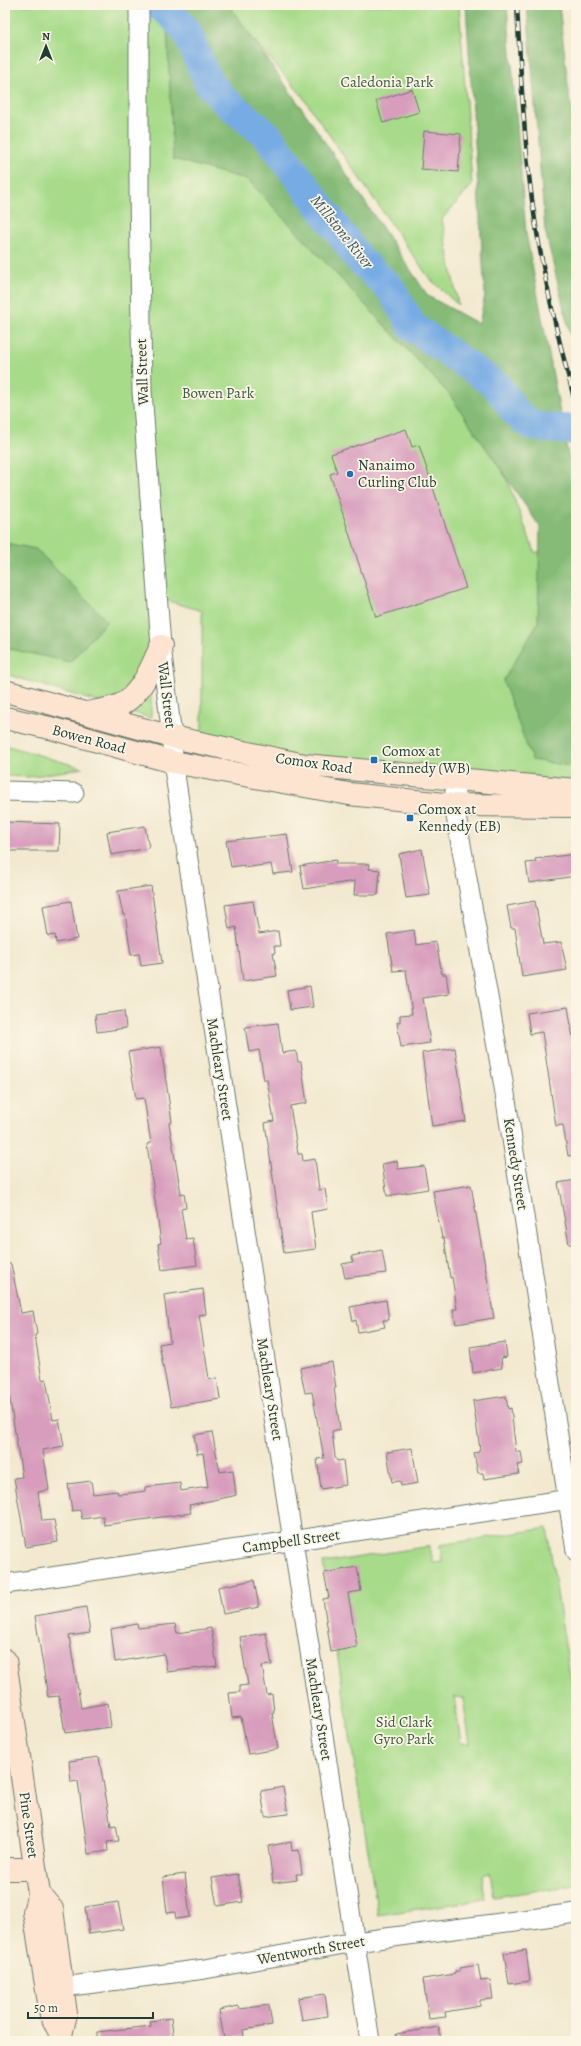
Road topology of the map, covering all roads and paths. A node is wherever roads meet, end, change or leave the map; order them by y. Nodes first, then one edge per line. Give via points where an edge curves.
1 (138, 5) edge
2 (161, 646) junction
3 (5, 691) edge
4 (86, 714) junction
5 (5, 718) edge
6 (172, 737) junction
7 (173, 762) junction
8 (456, 778) junction
9 (576, 790) edge
10 (5, 791) edge
11 (74, 793) dead end
12 (454, 805) junction
13 (576, 806) edge
14 (572, 1498) edge
15 (293, 1541) junction
16 (576, 1551) edge
17 (5, 1584) edge
18 (5, 1660) edge
19 (5, 1869) edge
20 (36, 1869) junction
21 (576, 1913) edge
22 (355, 1942) junction
23 (55, 1988) junction
24 (61, 2038) edge
25 (370, 2041) edge

1 - 2 street, Wall Street via 142,391
2 - 4 main road via 145,681 127,699 119,705
2 - 6 street, Wall Street
3 - 4 main road, Bowen Road
4 - 6 main road, Bowen Road
5 - 7 main road, Bowen Road
6 - 7 street, Machleary Street
6 - 8 main road, Comox Road via 305,765
7 - 12 main road, Comox Road via 349,794
7 - 15 street, Machleary Street
8 - 9 main road, Comox Road
8 - 12 street, Kennedy Street
10 - 11 street
12 - 13 main road, Comox Road
12 - 14 street, Kennedy Street
14 - 15 street, Campbell Street
14 - 16 street, Kennedy Street
15 - 17 street, Campbell Street
15 - 22 street, Machleary Street
18 - 20 main road, Pine Street
19 - 20 main road
20 - 23 main road, Pine Street via 40,1894 52,1909
21 - 22 street, Wentworth Street
22 - 23 street, Wentworth Street via 205,1969
22 - 25 street, Machleary Street
23 - 24 main road, Pine Street via 66,2014

